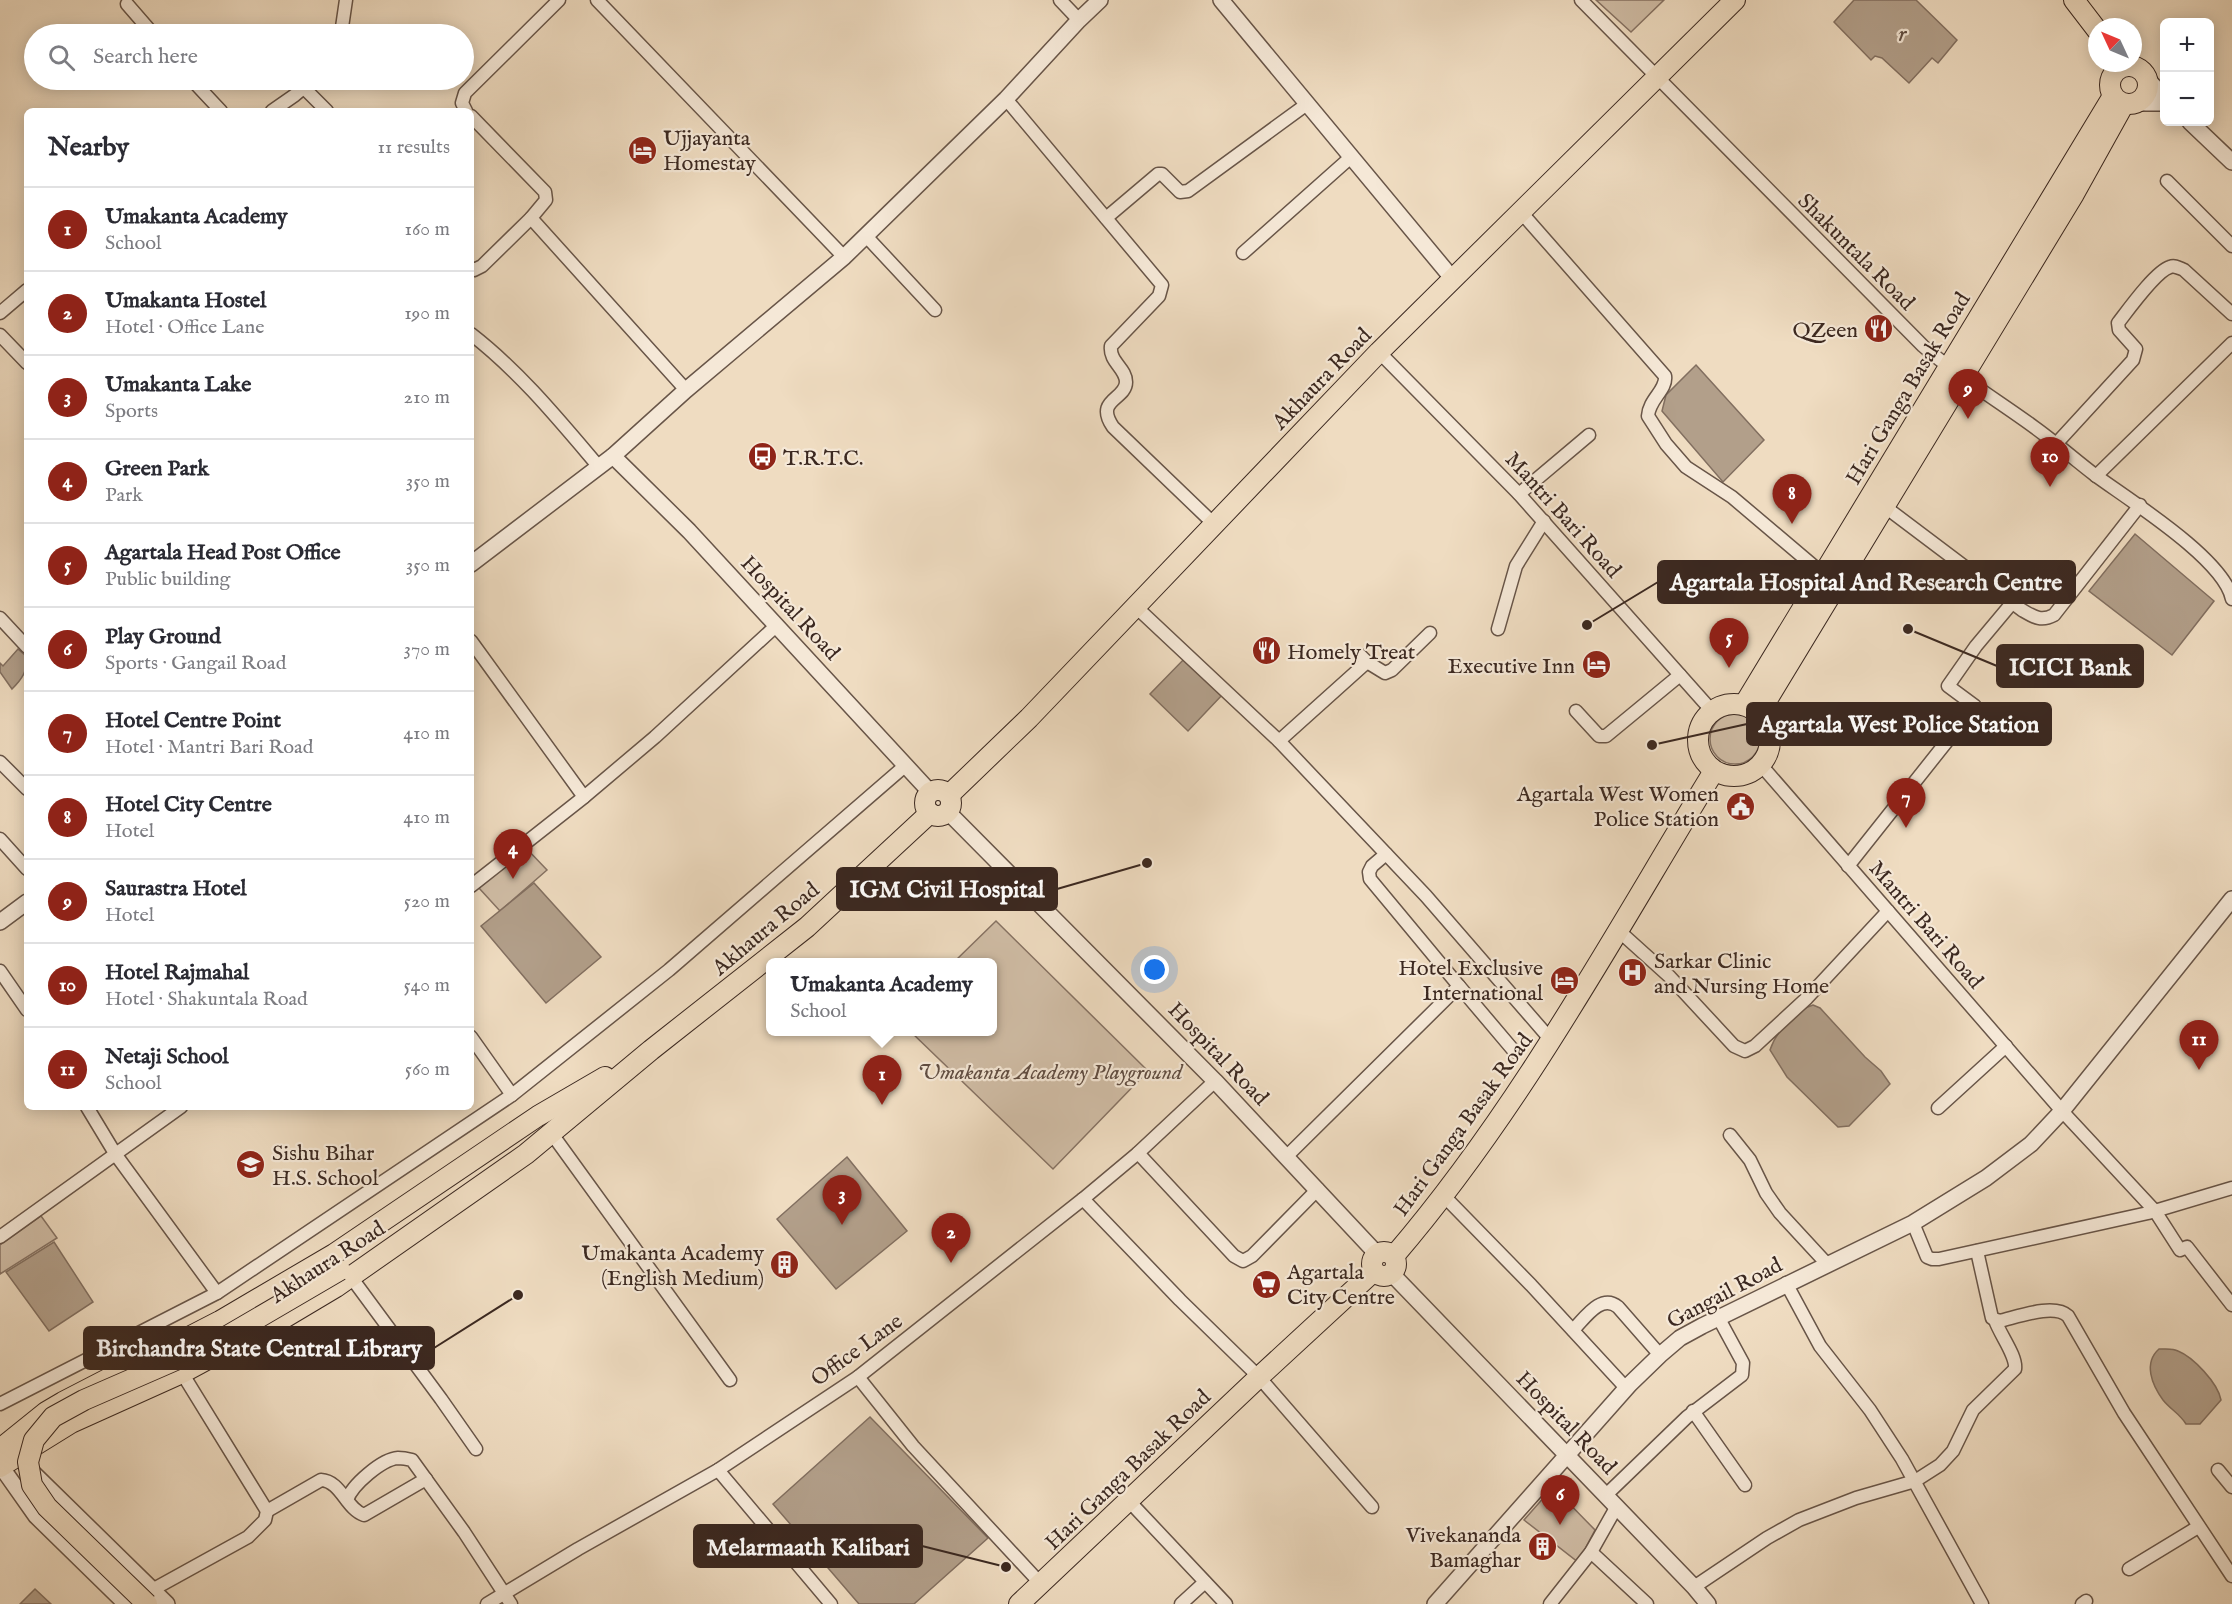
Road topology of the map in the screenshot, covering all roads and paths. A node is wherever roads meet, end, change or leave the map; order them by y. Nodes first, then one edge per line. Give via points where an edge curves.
1 (346, 0) edge
2 (559, 0) edge
3 (597, 0) edge
4 (1060, 0) edge
5 (1100, 0) edge
6 (1221, 0) edge
7 (1581, 0) edge
8 (1735, 0) edge
9 (2074, 0) edge
10 (128, 4) dead end
11 (2088, 18) edge
12 (1079, 20) junction
13 (145, 24) edge
14 (342, 24) edge
15 (2142, 71) edge
16 (2116, 72) edge
17 (1656, 79) junction
18 (2149, 81) junction
19 (474, 84) edge
20 (201, 90) edge
21 (300, 90) edge
22 (312, 90) edge
23 (468, 90) edge
24 (2160, 93) edge
25 (1006, 99) junction
26 (2125, 101) junction
27 (2160, 103) edge
28 (1307, 104) junction
29 (218, 108) edge
30 (276, 108) edge
31 (325, 108) edge
32 (464, 108) edge
33 (474, 119) edge
34 (2194, 126) edge
35 (1351, 157) junction
36 (2232, 162) edge
37 (2167, 181) dead end
38 (1520, 211) junction
39 (531, 218) junction
40 (1106, 218) junction
41 (866, 236) junction
42 (2232, 246) edge
43 (1243, 253) dead end
44 (844, 257) junction
45 (474, 270) edge
46 (1452, 278) junction
47 (24, 293) edge
48 (935, 310) dead end
49 (0, 313) edge
50 (2232, 314) edge
51 (0, 335) edge
52 (474, 336) edge
53 (2232, 343) edge
54 (1379, 352) junction
55 (24, 360) edge
56 (1955, 372) junction
57 (686, 390) junction
58 (1589, 435) dead end
59 (2056, 444) junction
60 (613, 456) junction
61 (599, 467) junction
62 (2096, 476) junction
63 (1519, 494) junction
64 (2140, 505) junction
65 (1884, 506) junction
66 (1544, 521) junction
67 (1215, 525) junction
68 (474, 562) edge
69 (1823, 574) junction
70 (2229, 577) edge
71 (2232, 599) edge
72 (2012, 603) junction
73 (1135, 606) junction
74 (0, 618) edge
75 (777, 625) junction
76 (1498, 629) dead end
77 (1430, 633) dead end
78 (24, 644) edge
79 (474, 645) edge
80 (1680, 675) junction
81 (1751, 709) junction
82 (1576, 711) dead end
83 (1712, 711) junction
84 (1279, 741) junction
85 (0, 762) edge
86 (906, 765) junction
87 (1761, 765) junction
88 (1714, 771) junction
89 (24, 786) edge
90 (584, 796) junction
91 (939, 803) junction
92 (0, 839) edge
93 (1386, 854) junction
94 (24, 865) edge
95 (1848, 866) junction
96 (474, 884) edge
97 (2232, 899) edge
98 (24, 904) edge
99 (1888, 911) junction
100 (0, 922) edge
101 (1619, 931) junction
102 (768, 958) edge
103 (766, 959) edge
104 (0, 971) edge
105 (1459, 986) junction
106 (24, 1006) edge
107 (1551, 1040) junction
108 (474, 1041) edge
109 (2006, 1046) junction
110 (651, 1050) junction
111 (1514, 1051) dead end
112 (1215, 1081) junction
113 (512, 1095) junction
114 (1938, 1108) dead end
115 (89, 1110) edge
116 (177, 1110) edge
117 (2062, 1111) junction
118 (552, 1134) junction
119 (1730, 1135) dead end
120 (1137, 1153) junction
121 (116, 1155) junction
122 (1287, 1156) junction
123 (2232, 1188) edge
124 (1318, 1189) junction
125 (1443, 1195) junction
126 (1083, 1199) junction
127 (2156, 1211) junction
128 (1914, 1223) junction
129 (0, 1237) edge
130 (1977, 1251) junction
131 (1384, 1264) junction
132 (1827, 1264) junction
133 (345, 1273) junction
134 (1786, 1283) junction
135 (217, 1293) junction
136 (2232, 1305) edge
137 (1718, 1317) junction
138 (1995, 1320) junction
139 (1573, 1330) junction
140 (1660, 1354) junction
141 (182, 1373) junction
142 (858, 1377) junction
143 (1259, 1377) junction
144 (730, 1380) dead end
145 (1626, 1388) junction
146 (0, 1404) edge
147 (1693, 1411) junction
148 (476, 1449) dead end
149 (1568, 1455) junction
150 (4, 1456) edge
151 (718, 1470) junction
152 (2218, 1470) dead end
153 (426, 1479) junction
154 (1915, 1481) junction
155 (1745, 1485) dead end
156 (2232, 1487) edge
157 (346, 1500) junction
158 (1129, 1501) junction
159 (1611, 1501) junction
160 (1372, 1508) dead end
161 (267, 1511) junction
162 (2198, 1527) junction
163 (1591, 1551) junction
164 (2129, 1569) dead end
165 (2232, 1576) edge
166 (1205, 1582) junction
167 (1041, 1584) junction
168 (1694, 1587) junction
169 (150, 1597) edge
170 (507, 1599) edge
171 (126, 1604) edge
172 (166, 1604) edge
173 (487, 1604) edge
174 (831, 1604) edge
175 (1019, 1604) edge
176 (1180, 1604) edge
177 (1226, 1604) edge
178 (1434, 1604) edge
179 (1550, 1604) edge
180 (1647, 1604) edge
181 (1708, 1604) edge
182 (1982, 1604) edge

1 - 14 street
2 - 19 street
3 - 44 street
4 - 12 street
5 - 12 street
6 - 28 street
7 - 17 street, Shakuntala Road
8 - 17 main road, Akhaura Road
9 - 11 main road
10 - 13 street
12 - 25 street
15 - 18 main road
16 - 26 main road via 2111,78 2110,90
17 - 38 main road, Akhaura Road
17 - 56 street, Shakuntala Road via 1914,338
18 - 24 street
18 - 26 main road via 2147,94
20 - 29 street
21 - 30 street
22 - 31 street
23 - 32 street via 462,103
25 - 40 street
25 - 41 street
26 - 27 street
26 - 56 main road, Hari Ganga Basak Road
28 - 35 street
28 - 40 street via 1188,191 1180,192 1166,176 1158,174
33 - 39 street via 545,192 546,200
34 - 36 street
35 - 43 street
35 - 46 street
37 - 42 street
38 - 46 main road, Akhaura Road
38 - 69 street via 1665,376 1664,386 1650,403 1648,416 1666,444 1686,467 1732,497
39 - 45 street
39 - 57 street
40 - 67 street via 1162,285 1159,296 1112,346 1112,358 1126,382 1109,405 1107,419
41 - 44 street
41 - 48 street
44 - 57 street
46 - 54 main road, Akhaura Road
47 - 49 street
50 - 59 street via 2184,270 2168,267 2118,323 2119,330 2136,349 2133,360
51 - 55 street
52 - 61 street via 520,376
53 - 62 street
54 - 63 street, Mantri Bari Road
54 - 67 main road, Akhaura Road
56 - 59 street, Shakuntala Road
56 - 65 main road, Hari Ganga Basak Road
56 - 69 main road, Hari Ganga Basak Road
57 - 60 street
58 - 63 street
59 - 62 street, Shakuntala Road
60 - 61 street
60 - 75 street, Hospital Road
61 - 68 street
62 - 64 street, Shakuntala Road
63 - 66 street, Mantri Bari Road
64 - 70 street, Shakuntala Road
64 - 72 street via 2054,615 2038,620
65 - 72 street
65 - 81 main road, Hari Ganga Basak Road
66 - 76 street via 1516,566
66 - 80 street, Mantri Bari Road
67 - 73 main road, Akhaura Road
69 - 81 main road, Hari Ganga Basak Road
70 - 71 street, Shakuntala Road
72 - 95 street via 1948,686 1975,706
73 - 84 street
73 - 91 main road, Akhaura Road via 1029,718
74 - 78 street
75 - 86 street, Hospital Road
75 - 90 street
77 - 84 street via 1385,673 1363,658
79 - 90 street
80 - 82 street via 1606,736 1595,733
80 - 83 street, Mantri Bari Road
81 - 83 main road via 1733,704
81 - 87 main road via 1765,720 1771,739
83 - 88 main road via 1704,719 1697,741 1705,763
84 - 93 street
85 - 89 street
86 - 91 street, Hospital Road
86 - 113 street via 669,970
87 - 88 main road via 1743,776
87 - 95 street, Mantri Bari Road
88 - 101 main road, Hari Ganga Basak Road
90 - 96 street
91 - 102 main road, Akhaura Road via 807,927
91 - 112 street, Hospital Road
92 - 94 street
93 - 105 street via 1368,872 1370,879
93 - 107 street
95 - 99 street, Mantri Bari Road
97 - 117 street, Gangail Road
98 - 100 street
99 - 101 street via 1808,998 1745,1051 1734,1046 1670,977
99 - 109 street, Mantri Bari Road
101 - 107 main road, Hari Ganga Basak Road
103 - 110 main road, Akhaura Road
104 - 106 street
105 - 111 street
105 - 122 street
107 - 125 main road, Hari Ganga Basak Road
108 - 113 street
109 - 114 street
109 - 117 street, Mantri Bari Road
110 - 118 main road, Akhaura Road
110 - 133 main road
110 - 150 main road, Akhaura Road via 538,1116 334,1254 220,1322 46,1412
112 - 120 street, Office Lane
112 - 122 street, Hospital Road
113 - 135 street
115 - 121 street
116 - 121 street
117 - 127 street, Mantri Bari Road
117 - 128 street, Gangail Road via 2031,1144
118 - 133 main road, Akhaura Road
118 - 144 street
119 - 132 street via 1750,1160 1780,1213
120 - 124 street via 1242,1261 1252,1256
120 - 126 street, Office Lane
121 - 129 street
121 - 135 street
122 - 124 street, Hospital Road
123 - 127 street
124 - 131 street, Hospital Road
125 - 131 main road, Hari Ganga Basak Road
125 - 139 street
126 - 142 street, Office Lane
126 - 143 street
127 - 130 street
127 - 136 street, Mantri Bari Road via 2180,1250 2187,1247
128 - 130 street via 1929,1259
128 - 132 street, Gangail Road
130 - 138 street via 1990,1315
131 - 143 main road, Hari Ganga Basak Road
131 - 149 street, Hospital Road
132 - 134 street, Gangail Road
133 - 141 main road, Akhaura Road via 284,1318
133 - 148 street
133 - 169 main road, bridge via 217,1342 84,1400 53,1417 34,1440 28,1462 32,1485 47,1508
134 - 137 street, Gangail Road
134 - 154 street via 1820,1346 1870,1410
135 - 146 street
137 - 140 street, Gangail Road
137 - 147 street via 1744,1371
138 - 154 street via 2016,1360 2015,1369 1973,1410 1947,1459
138 - 162 street via 2049,1310 2068,1316 2124,1413
139 - 140 street via 1601,1303 1610,1302
139 - 145 street
140 - 145 street, Gangail Road
141 - 150 main road, Akhaura Road
141 - 161 street
142 - 151 street, Office Lane
142 - 167 street via 913,1446
143 - 158 main road, Hari Ganga Basak Road
143 - 160 street
145 - 149 street, Gangail Road
147 - 155 street
147 - 159 street
149 - 159 street, Hospital Road
149 - 178 street, Gangail Road
150 - 169 street via 50,1488
150 - 171 street via 36,1516
151 - 170 street, Office Lane via 578,1549
151 - 174 street
152 - 156 street
153 - 157 street via 367,1514 357,1512
153 - 157 street via 412,1460 395,1458 363,1477
153 - 170 street
154 - 168 street via 1799,1520
154 - 182 street
157 - 161 street via 335,1487 321,1480
158 - 166 street
158 - 167 main road, Hari Ganga Basak Road
159 - 163 street
159 - 168 street, Hospital Road
161 - 169 street via 265,1520 248,1537
162 - 164 street
162 - 165 street
163 - 179 street
163 - 180 street
166 - 176 street
166 - 177 street
167 - 175 main road, Hari Ganga Basak Road
168 - 181 street, Hospital Road
169 - 172 street
170 - 173 street, Office Lane

